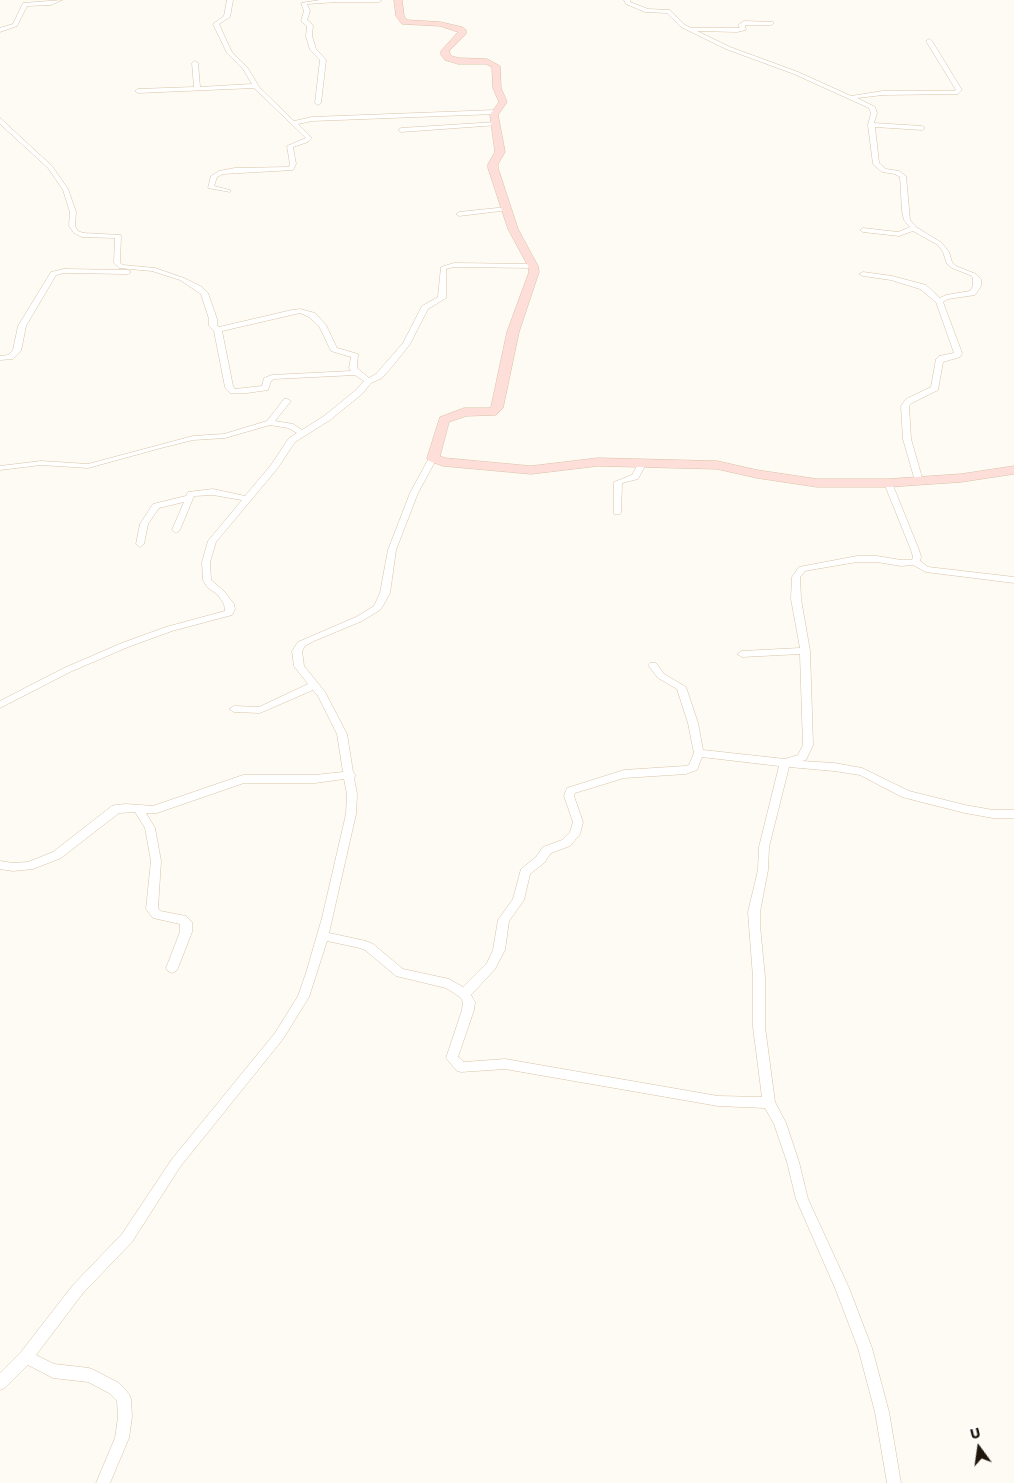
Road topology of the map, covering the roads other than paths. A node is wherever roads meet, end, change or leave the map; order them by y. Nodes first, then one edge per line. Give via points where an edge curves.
1 (59, 0) edge
2 (230, 0) edge
3 (336, 0) edge
4 (379, 0) edge
5 (398, 0) edge
6 (626, 0) edge
7 (771, 23) dead end
8 (689, 29) junction
9 (0, 30) edge
10 (930, 41) dead end
11 (195, 63) dead end
12 (256, 86) junction
13 (197, 87) junction
14 (138, 91) dead end
15 (852, 97) junction
16 (318, 103) dead end
17 (495, 112) junction
18 (0, 120) edge
19 (292, 123) junction
20 (496, 124) junction
21 (871, 125) junction
22 (922, 128) dead end
23 (400, 130) dead end
24 (228, 191) dead end
25 (507, 210) junction
26 (459, 214) dead end
27 (914, 228) junction
28 (863, 230) dead end
29 (533, 266) junction
30 (146, 268) junction
31 (863, 274) dead end
32 (939, 300) junction
33 (218, 330) junction
34 (0, 358) edge
35 (357, 374) junction
36 (368, 381) junction
37 (287, 401) dead end
38 (270, 424) junction
39 (302, 433) junction
40 (432, 458) junction
41 (642, 464) junction
42 (0, 468) edge
43 (1014, 470) edge
44 (919, 481) junction
45 (888, 483) junction
46 (188, 498) junction
47 (247, 499) junction
48 (617, 512) dead end
49 (176, 530) dead end
50 (140, 544) dead end
51 (915, 562) junction
52 (1014, 580) edge
53 (805, 651) junction
54 (742, 654) dead end
55 (653, 665) dead end
56 (314, 685) junction
57 (0, 705) edge
58 (234, 709) dead end
59 (700, 753) junction
60 (785, 763) junction
61 (351, 776) junction
62 (139, 810) junction
63 (1014, 814) edge
64 (0, 865) edge
65 (324, 936) junction
66 (172, 968) dead end
67 (464, 994) junction
68 (769, 1103) junction
69 (26, 1357) junction
70 (0, 1383) edge
71 (103, 1483) edge
72 (894, 1483) edge

1 - 9 street via 25,4 15,25
2 - 12 street via 227,17 216,27 230,53
3 - 4 street
3 - 16 street via 304,3 307,11 304,21 310,25 308,36 313,50 323,60
5 - 17 street via 400,16 405,22 435,24 462,31 446,51 448,58 496,66 497,88 503,102
6 - 8 street via 648,11 668,11
7 - 8 street via 744,23 741,25 744,29 738,30
8 - 15 street via 728,48
10 - 15 street via 959,90 956,93 882,93
11 - 13 street
12 - 13 street
12 - 19 street
13 - 14 street
15 - 21 street via 874,110
17 - 19 street
17 - 20 street
18 - 30 street via 50,167 66,190 74,212 72,226 76,232 119,236 119,266
19 - 24 street via 309,138 290,146 292,168 235,170 214,176 210,188
20 - 23 street
20 - 25 street via 500,152 492,164
21 - 22 street
21 - 27 street via 877,167 903,176 904,211
25 - 26 street
25 - 29 street via 513,229
27 - 28 street via 899,234
27 - 32 street via 940,244 949,263 977,279 972,293
29 - 36 street via 443,268 442,298 425,308 406,344 379,376
29 - 40 street via 534,272 513,332 496,408 492,412 464,412 444,420
30 - 33 street via 182,279 204,293
30 - 34 street via 132,272 53,273 22,326 18,352
31 - 32 street via 922,287
32 - 44 street via 958,353 939,360 935,388 905,406 907,439
33 - 35 street via 292,312 305,312 322,325 334,349 355,356 353,368
33 - 35 street via 232,391 265,388 267,380 272,377
35 - 36 street
36 - 39 street via 327,418
37 - 38 street
38 - 39 street via 290,426
38 - 42 street via 225,436 193,438 88,466 41,463
39 - 47 street via 292,440
40 - 41 street via 455,464 531,470 598,462
40 - 56 street via 414,493 392,550 385,593 377,608 301,644 297,651 299,666
41 - 45 street via 717,465 803,481
41 - 48 street via 635,477 618,482
43 - 44 street
44 - 45 street
45 - 51 street via 915,550
46 - 47 street via 191,494 205,491
46 - 49 street
46 - 50 street via 156,506 144,524
47 - 57 street via 212,541 206,562 208,583 229,604 228,612 125,644
51 - 52 street via 926,569
51 - 53 street via 868,558 802,569 796,582 796,599
53 - 54 street
53 - 60 street via 808,745 802,757
55 - 59 street via 661,676 681,687
56 - 58 street via 260,710
56 - 61 street via 328,704 342,734
59 - 60 street
59 - 67 street via 693,767 686,770 624,774 571,791 569,796 578,822 575,834 566,843 547,850 525,872 518,900 504,920 499,950 491,966
60 - 63 street via 862,772 906,794 965,809
60 - 68 street via 764,847 763,870 754,912 759,1027
61 - 62 street via 243,780 164,808
61 - 65 street via 351,814
62 - 64 street via 116,809 57,855 41,862 29,866
62 - 66 street via 150,828 156,861 152,909 157,914 182,918 186,922 186,932
65 - 67 street via 362,944 400,973 448,984
65 - 69 street via 303,997 279,1036 176,1163 127,1238 78,1289
67 - 68 street via 469,1002 468,1010 452,1058 460,1067 505,1064 718,1101
68 - 72 street via 791,1155 802,1199 865,1348 882,1412
69 - 70 street
69 - 71 street via 53,1371 89,1375 114,1388 124,1399 122,1438

